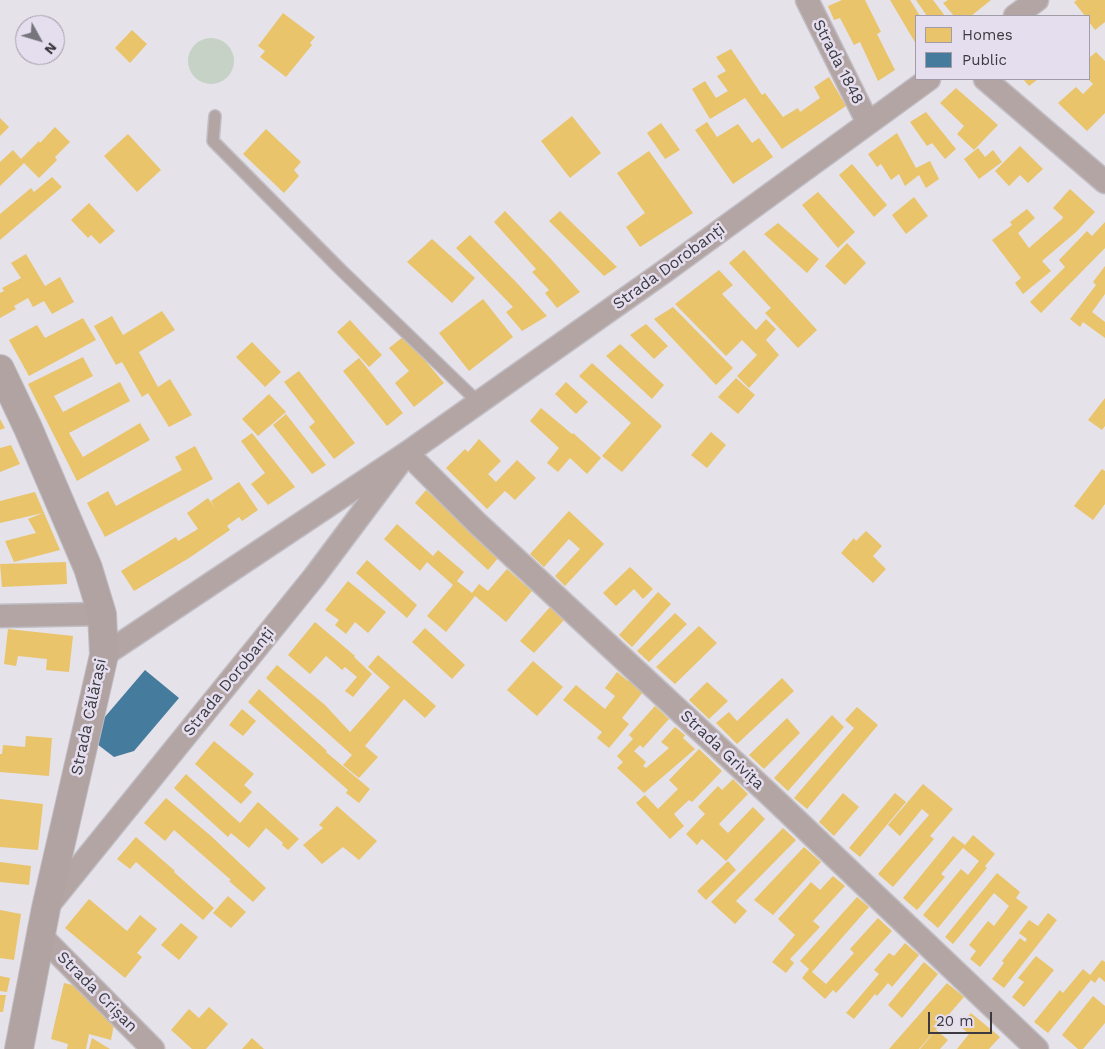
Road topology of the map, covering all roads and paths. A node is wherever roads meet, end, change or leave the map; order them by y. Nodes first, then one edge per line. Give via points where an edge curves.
1 (807, 0) edge
2 (1037, 0) edge
3 (1016, 15) edge
4 (928, 80) edge
5 (985, 80) edge
6 (215, 116) dead end
7 (868, 123) junction
8 (1105, 182) edge
9 (0, 369) edge
10 (478, 402) junction
11 (407, 453) junction
12 (102, 614) junction
13 (0, 616) edge
14 (104, 655) junction
15 (46, 908) junction
16 (41, 936) junction
17 (19, 1049) edge
18 (153, 1049) edge
19 (1037, 1049) edge

1 - 7 street, Strada 1848
2 - 3 street
4 - 7 street, Strada Dorobanți
5 - 8 street
6 - 10 lane via 213,141
7 - 10 street, Strada Dorobanți
9 - 12 main road, Strada Călărași via 88,568
10 - 11 street, Strada Dorobanți
11 - 14 street, Strada Dorobanți
11 - 15 street, Strada Dorobanți via 314,577
11 - 19 street, Strada Grivița
12 - 13 street
12 - 14 main road, Strada Călărași
14 - 15 main road, Strada Călărași
15 - 16 main road, Strada Călărași
16 - 17 main road, Strada Călărași
16 - 18 street, Strada Crișan

